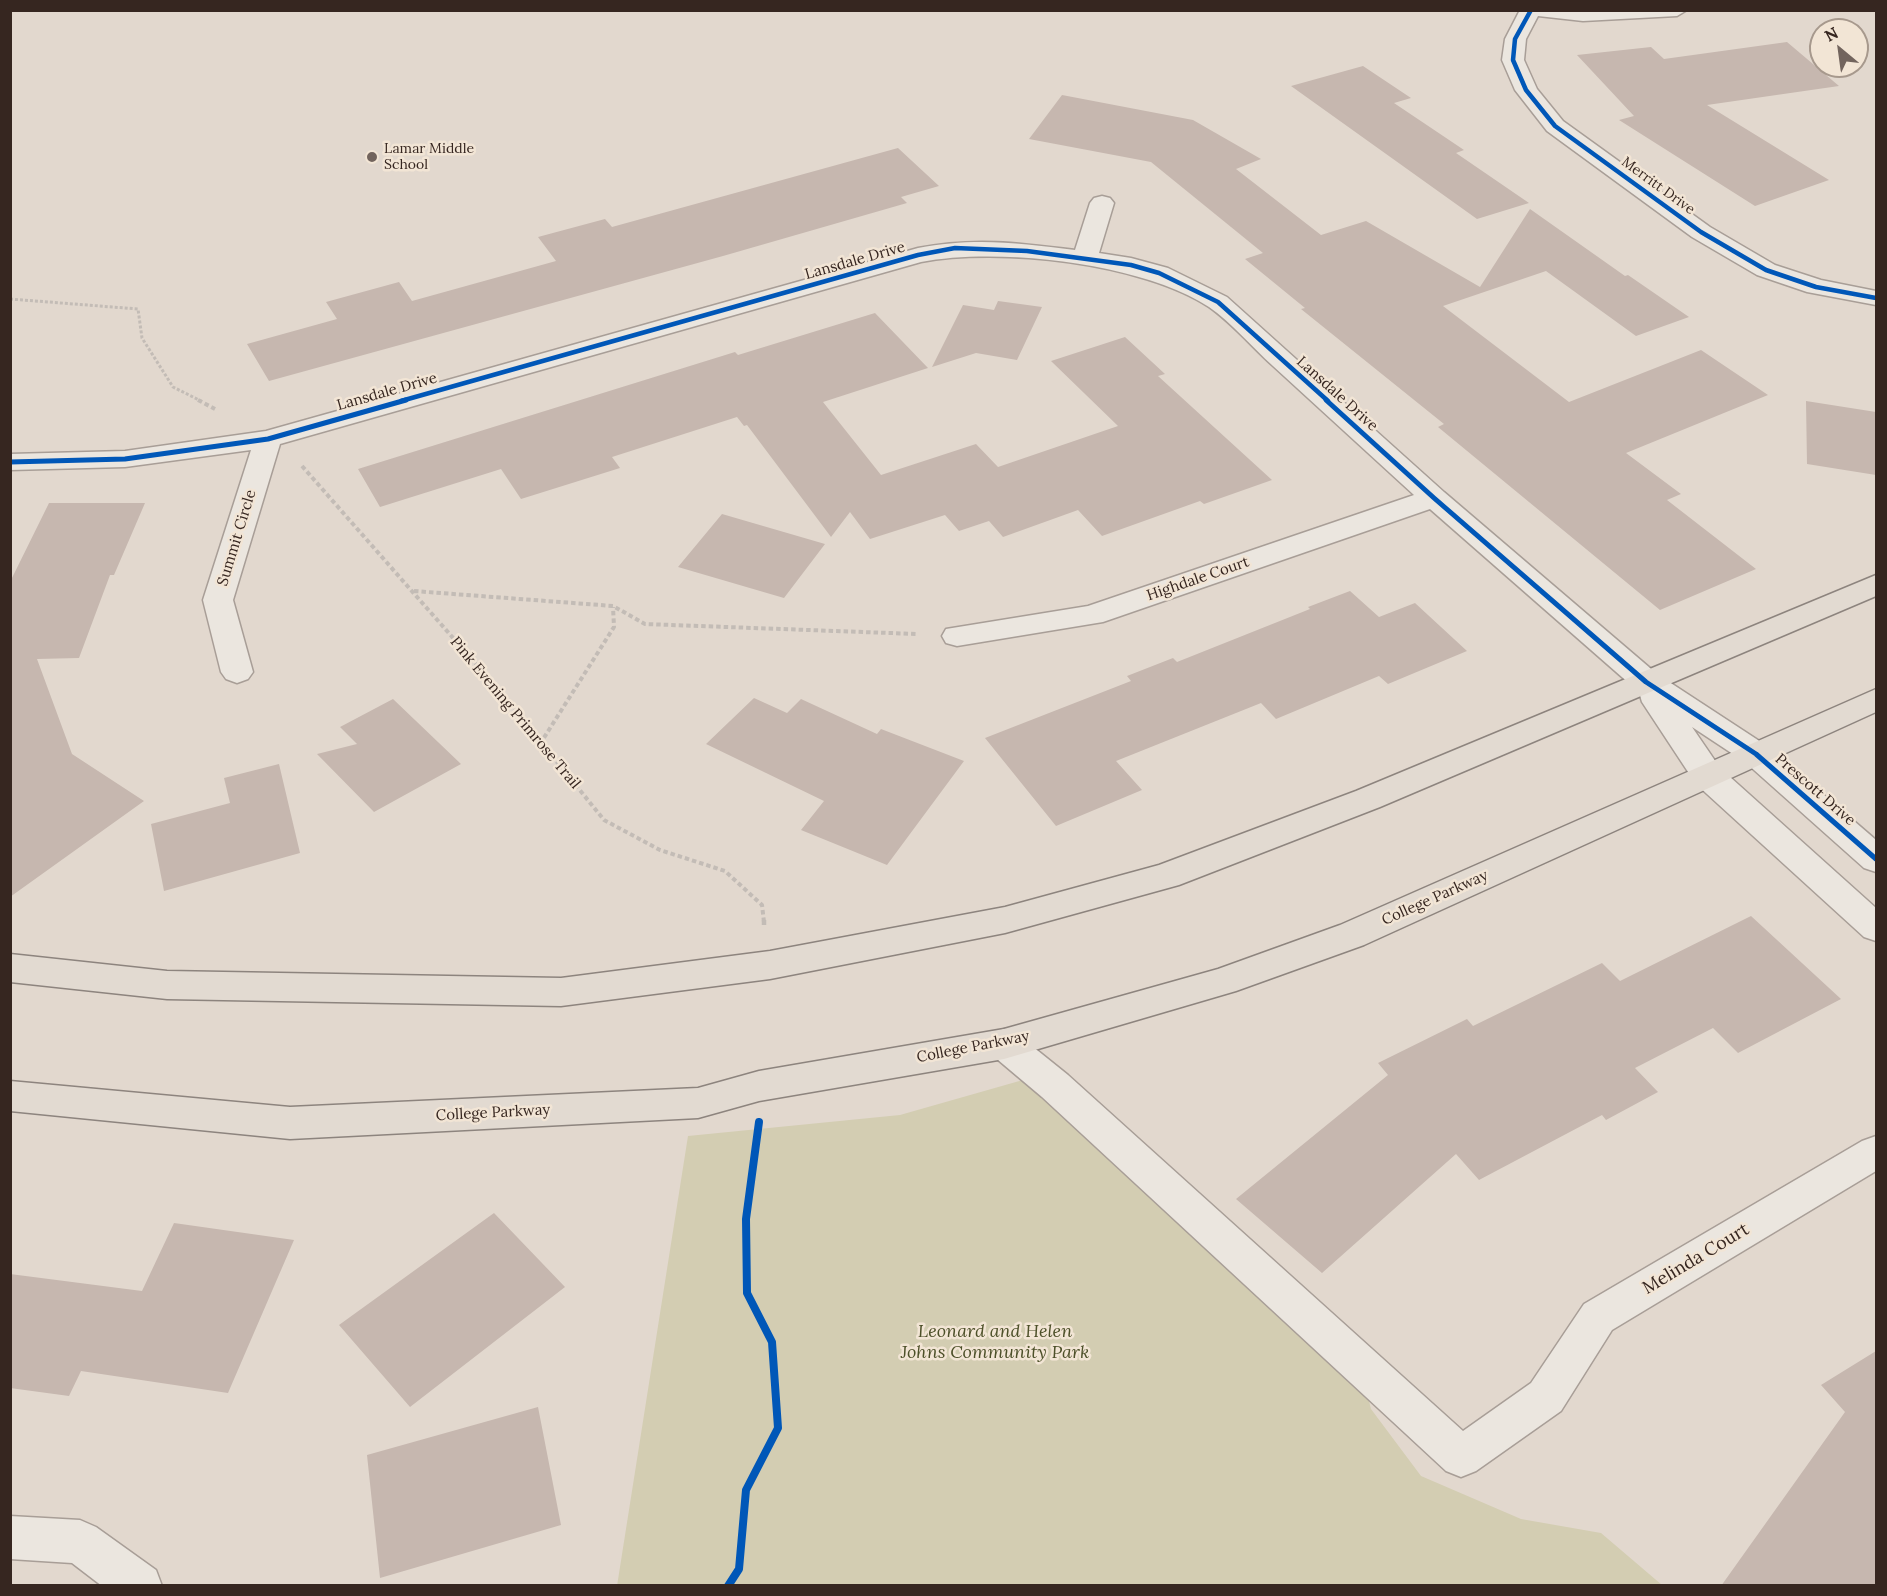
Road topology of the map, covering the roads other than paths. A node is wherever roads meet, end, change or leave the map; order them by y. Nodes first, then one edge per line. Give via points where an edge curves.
1 (1531, 10) edge
2 (1541, 10) edge
3 (1677, 10) edge
4 (1102, 203) dead end
5 (1085, 259) junction
6 (1876, 298) edge
7 (268, 439) junction
8 (10, 462) edge
9 (1434, 498) junction
10 (1876, 585) edge
11 (957, 636) road end
12 (237, 672) dead end
13 (1646, 682) junction
14 (1876, 700) edge
15 (1756, 754) junction
16 (1708, 776) junction
17 (1876, 859) edge
18 (1876, 928) edge
19 (10, 968) edge
20 (1004, 1044) junction
21 (10, 1096) edge
22 (1876, 1152) edge
23 (10, 1537) edge
24 (140, 1586) edge

1 - 6 street, Merritt Drive via 1513,48 1516,71 1539,108 1556,126 1701,232 1766,270 1816,286
2 - 3 street via 1582,15
4 - 5 street
5 - 7 street, Lansdale Drive via 955,248 918,255
5 - 9 street, Lansdale Drive via 1159,273 1218,302
7 - 8 street, Lansdale Drive via 125,459
7 - 12 street, Summit Circle via 219,600
9 - 11 street, Highdale Court via 1092,615
9 - 13 street, Lansdale Drive
10 - 13 main road
13 - 15 street, Prescott Drive
13 - 16 street
13 - 19 main road via 1368,799 1167,876 1005,920 770,964 561,992 167,985
14 - 15 main road, College Parkway
15 - 16 main road, College Parkway
15 - 17 street, Prescott Drive
16 - 18 street
16 - 20 main road, College Parkway via 1352,935 1223,981
20 - 21 main road, College Parkway via 759,1086 698,1103 290,1123
20 - 22 street, Melinda Court via 1055,1086 1461,1457 1546,1397 1598,1317
23 - 24 street via 80,1542

